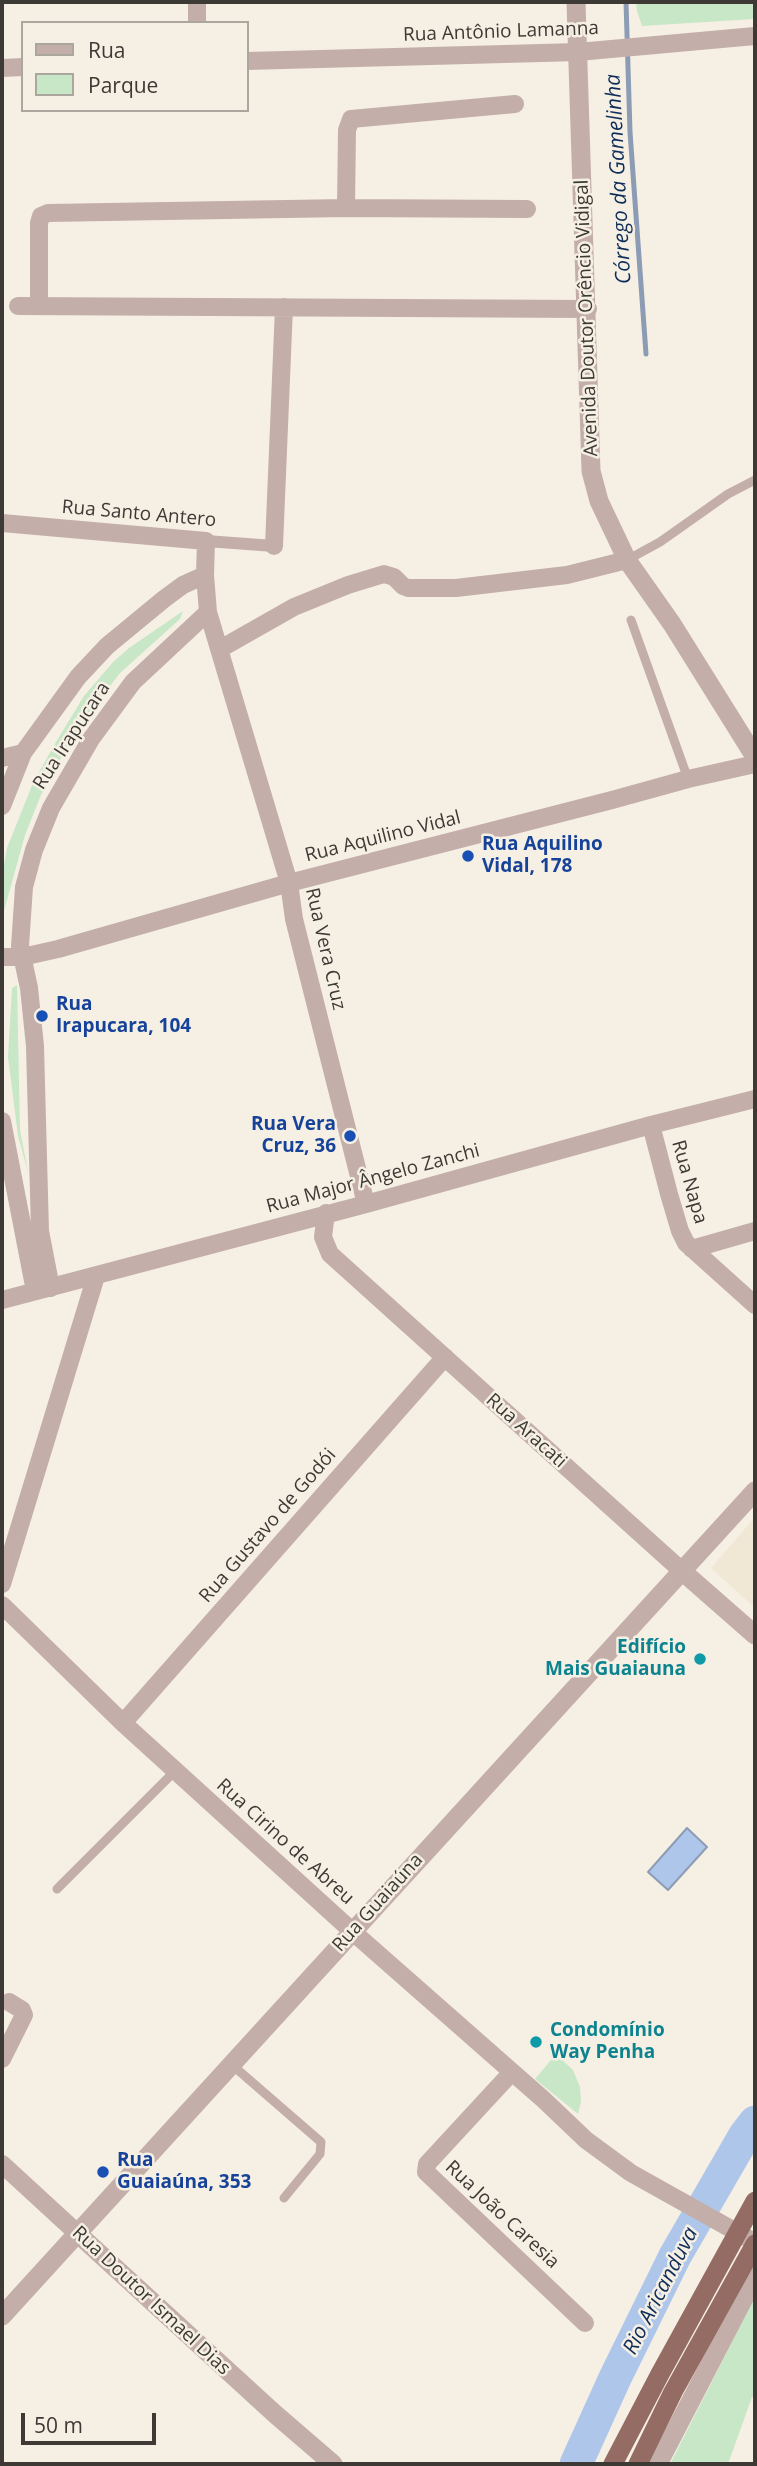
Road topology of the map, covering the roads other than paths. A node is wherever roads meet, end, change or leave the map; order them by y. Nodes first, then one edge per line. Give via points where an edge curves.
1 (197, 2) edge
2 (576, 2) edge
3 (197, 21) edge
4 (755, 36) edge
5 (578, 52) junction
6 (248, 61) edge
7 (21, 67) edge
8 (2, 68) edge
9 (515, 104) dead end
10 (346, 208) junction
11 (527, 209) dead end
12 (18, 306) dead end
13 (39, 306) junction
14 (284, 307) junction
15 (588, 309) junction
16 (755, 480) edge
17 (2, 523) edge
18 (206, 541) junction
19 (274, 545) joint
20 (627, 560) junction
21 (205, 575) junction
22 (208, 612) junction
23 (631, 620) dead end
24 (220, 649) junction
25 (23, 753) junction
26 (755, 757) edge
27 (2, 758) edge
28 (755, 764) edge
29 (688, 779) junction
30 (2, 806) edge
31 (289, 883) junction
32 (2, 957) edge
33 (22, 957) junction
34 (755, 1098) edge
35 (2, 1121) edge
36 (651, 1125) junction
37 (366, 1204) junction
38 (326, 1213) junction
39 (755, 1231) edge
40 (692, 1249) junction
41 (96, 1276) junction
42 (43, 1289) junction
43 (2, 1300) edge
44 (755, 1305) edge
45 (445, 1357) junction
46 (755, 1491) edge
47 (682, 1571) junction
48 (2, 1584) edge
49 (2, 1605) edge
50 (755, 1635) edge
51 (122, 1723) junction
52 (175, 1771) junction
53 (57, 1889) dead end
54 (353, 1931) junction
55 (9, 2002) dead end
56 (2, 2059) edge
57 (231, 2064) junction
58 (512, 2072) junction
59 (2, 2164) edge
60 (284, 2198) dead end
61 (755, 2202) edge
62 (76, 2232) junction
63 (755, 2244) edge
64 (755, 2277) edge
65 (2, 2316) edge
66 (585, 2323) dead end
67 (324, 2461) edge
68 (613, 2464) edge
69 (638, 2464) edge
70 (658, 2464) edge

1 - 3 street
2 - 5 street, Avenida Doutor Orêncio Vidigal
4 - 5 street, Rua Antônio Lamanna
5 - 6 street, Rua Antônio Lamanna
5 - 15 street, Avenida Doutor Orêncio Vidigal
7 - 8 street
9 - 10 street via 351,119
10 - 11 street
10 - 13 street via 48,213 39,223
12 - 13 street
13 - 14 street
14 - 15 street
14 - 19 street
15 - 20 street, Avenida Doutor Orêncio Vidigal via 591,471 599,501
16 - 20 lane
17 - 18 street, Rua Santo Antero
18 - 19 street, Rua Santo Antero
18 - 21 street, Rua Vera Cruz
20 - 24 street via 567,575 448,589 408,588 384,574 294,607
20 - 26 street, Avenida Doutor Orêncio Vidigal
21 - 22 street, Rua Vera Cruz
21 - 25 street, Rua Irapucara via 183,585 107,646 78,677
22 - 24 street, Rua Vera Cruz
22 - 33 street, Rua Irapucara via 133,682 91,739 51,808 24,887
23 - 29 lane
24 - 31 street, Rua Vera Cruz
25 - 27 street
25 - 30 street, Rua Irapucara
28 - 29 street, Rua Aquilino Vidal
29 - 31 street, Rua Aquilino Vidal
31 - 33 street, Rua Aquilino Vidal
31 - 37 street, Rua Vera Cruz via 294,919
32 - 33 street, Rua Aquilino Vidal
33 - 42 street, Rua Irapucara via 36,1046
34 - 36 street, Rua Major Ângelo Zanchi
35 - 42 street
36 - 37 street, Rua Major Ângelo Zanchi
36 - 40 street, Rua Napa via 680,1231
37 - 38 street, Rua Major Ângelo Zanchi
38 - 41 street, Rua Major Ângelo Zanchi
38 - 45 street, Rua Aracati via 323,1237 330,1254
39 - 40 street
40 - 44 street, Rua Napa
41 - 42 street, Rua Major Ângelo Zanchi
41 - 48 street
42 - 43 street, Rua Major Ângelo Zanchi
45 - 47 street, Rua Aracati
45 - 51 street, Rua Gustavo de Godói
46 - 47 street, Rua Guaiaúna
47 - 50 street, Rua Aracati
47 - 54 street, Rua Guaiaúna
49 - 51 street, Rua Cirino de Abreu
51 - 52 street, Rua Cirino de Abreu
52 - 53 lane
52 - 54 street, Rua Cirino de Abreu
54 - 57 street, Rua Guaiaúna
54 - 58 street, Rua Cirino de Abreu
55 - 56 street via 24,2015
57 - 60 lane via 321,2142 320,2154
57 - 62 street, Rua Guaiaúna
58 - 63 street, Rua Cirino de Abreu via 586,2140 631,2173
58 - 66 street, Rua João Caresia via 427,2164 426,2172
59 - 62 street, Rua Doutor Ismael Dias
61 - 68 highway
62 - 65 street, Rua Guaiaúna
62 - 67 street, Rua Doutor Ismael Dias
63 - 69 highway
64 - 70 street

